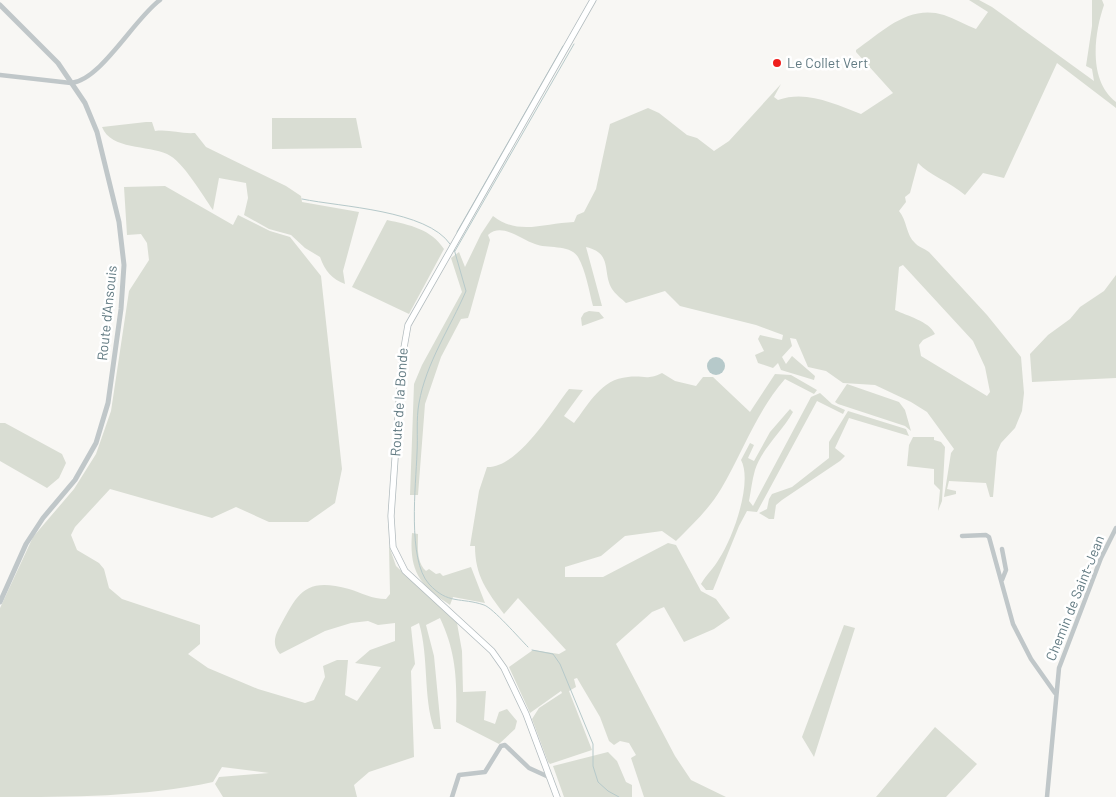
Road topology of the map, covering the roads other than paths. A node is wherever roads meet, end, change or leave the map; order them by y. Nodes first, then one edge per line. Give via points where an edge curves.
1 (160, 0) edge
2 (592, 0) edge
3 (0, 5) edge
4 (0, 75) edge
5 (73, 83) junction
6 (1116, 528) edge
7 (962, 536) dead end
8 (1002, 548) dead end
9 (1002, 580) junction
10 (0, 602) edge
11 (1055, 694) junction
12 (551, 778) junction
13 (452, 797) edge
14 (558, 797) edge
15 (1047, 797) edge

1 - 5 street via 144,13 92,74
2 - 12 main road, Route de la Bonde via 414,313 404,340 391,516 395,555 405,571 492,652 504,668 520,699
3 - 5 street, Route d'Ansouis via 51,54
4 - 5 street
5 - 10 street, Route d'Ansouis via 97,132 123,246 124,284 116,351 108,403 96,443 76,480 26,544
6 - 11 street, Chemin de Saint-Jean via 1101,558 1059,668
7 - 9 street via 989,537
8 - 9 street via 1006,570
9 - 11 street via 1020,640
11 - 15 street, Chemin de Saint-Jean
12 - 13 street via 529,768 505,745 501,746 484,772 458,775
12 - 14 main road, Route de la Bonde

